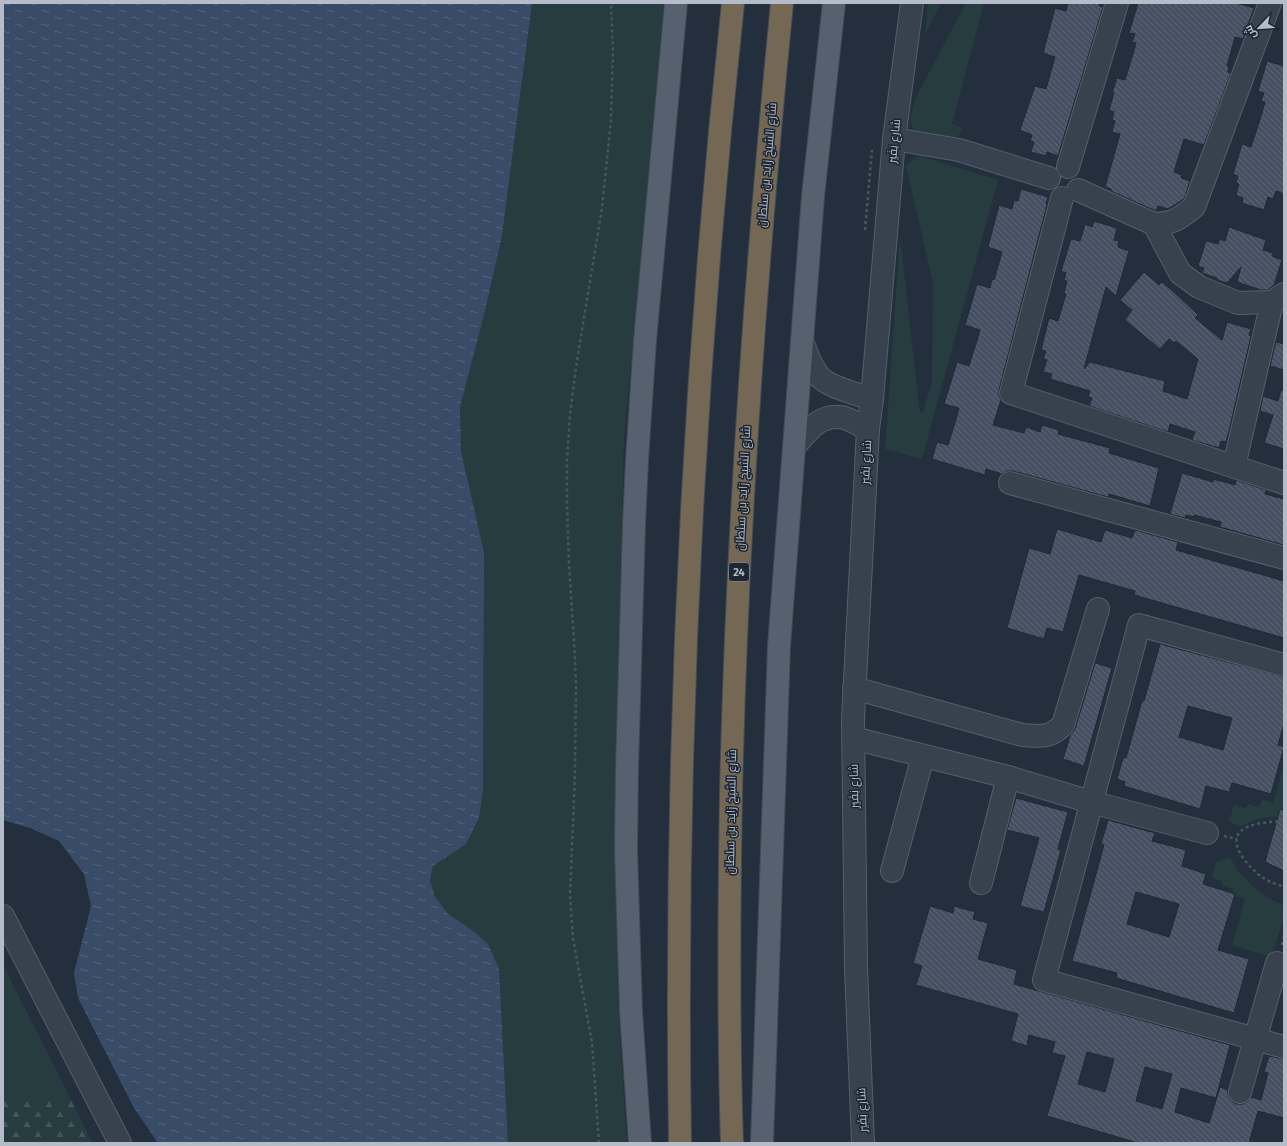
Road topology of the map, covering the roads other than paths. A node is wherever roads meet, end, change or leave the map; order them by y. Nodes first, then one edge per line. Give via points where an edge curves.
1 (676, 3) edge
2 (733, 3) edge
3 (782, 3) edge
4 (834, 3) edge
5 (912, 3) edge
6 (1117, 3) edge
7 (1270, 3) edge
8 (894, 139) junction
9 (1068, 166) junction
10 (1049, 178) junction
11 (1070, 194) junction
12 (1154, 224) junction
13 (1278, 298) edge
14 (802, 341) junction
15 (872, 400) junction
16 (868, 429) junction
17 (794, 447) junction
18 (1234, 466) junction
19 (1284, 483) edge
20 (1010, 484) dead end
21 (1284, 558) edge
22 (1098, 609) dead end
23 (1284, 665) edge
24 (854, 688) junction
25 (853, 738) junction
26 (923, 756) junction
27 (1008, 777) junction
28 (1091, 802) junction
29 (1207, 833) dead end
30 (892, 871) dead end
31 (981, 883) dead end
32 (3, 916) edge
33 (1277, 963) dead end
34 (1255, 1038) junction
35 (1284, 1047) edge
36 (1240, 1092) dead end
37 (120, 1143) edge
38 (640, 1143) edge
39 (680, 1143) edge
40 (732, 1143) edge
41 (762, 1143) edge
42 (863, 1143) edge

1 - 38 main road via 645,340 633,555 626,850 631,1012
2 - 39 highway via 704,312 691,510 683,708 679,907
3 - 40 highway, شارع الشيخ زايد بن سلطان / 24 via 754,311 740,539 729,894
4 - 14 main road via 813,196
5 - 8 street, شارع نِفَير
6 - 9 street
7 - 12 street via 1194,207 1179,219 1167,224
8 - 10 street via 959,150
8 - 15 street, شارع نِفَير
9 - 10 street via 1054,170
9 - 11 street via 1076,171 1080,185
10 - 11 street via 1048,182 1054,194
11 - 12 street
11 - 18 street via 1011,393
12 - 13 street via 1180,273 1199,287 1238,303
13 - 18 street
14 - 15 street via 822,379 831,385
14 - 17 main road
15 - 16 street, شارع نِفَير
16 - 17 street, شارع نِفَير via 845,418 827,418 811,428
16 - 24 street, شارع نِفَير
17 - 41 main road via 779,646
18 - 19 street
20 - 21 street
22 - 24 street via 1063,725 1054,733 1043,736 1022,735
23 - 28 street via 1139,625
24 - 25 street, شارع نِفَير
25 - 26 street
25 - 42 street, شارع نِفَير via 856,968
26 - 27 street
26 - 30 street
27 - 28 street
27 - 31 street
28 - 29 street
28 - 34 street via 1044,980
32 - 37 street
33 - 34 street
34 - 35 street
34 - 36 street

